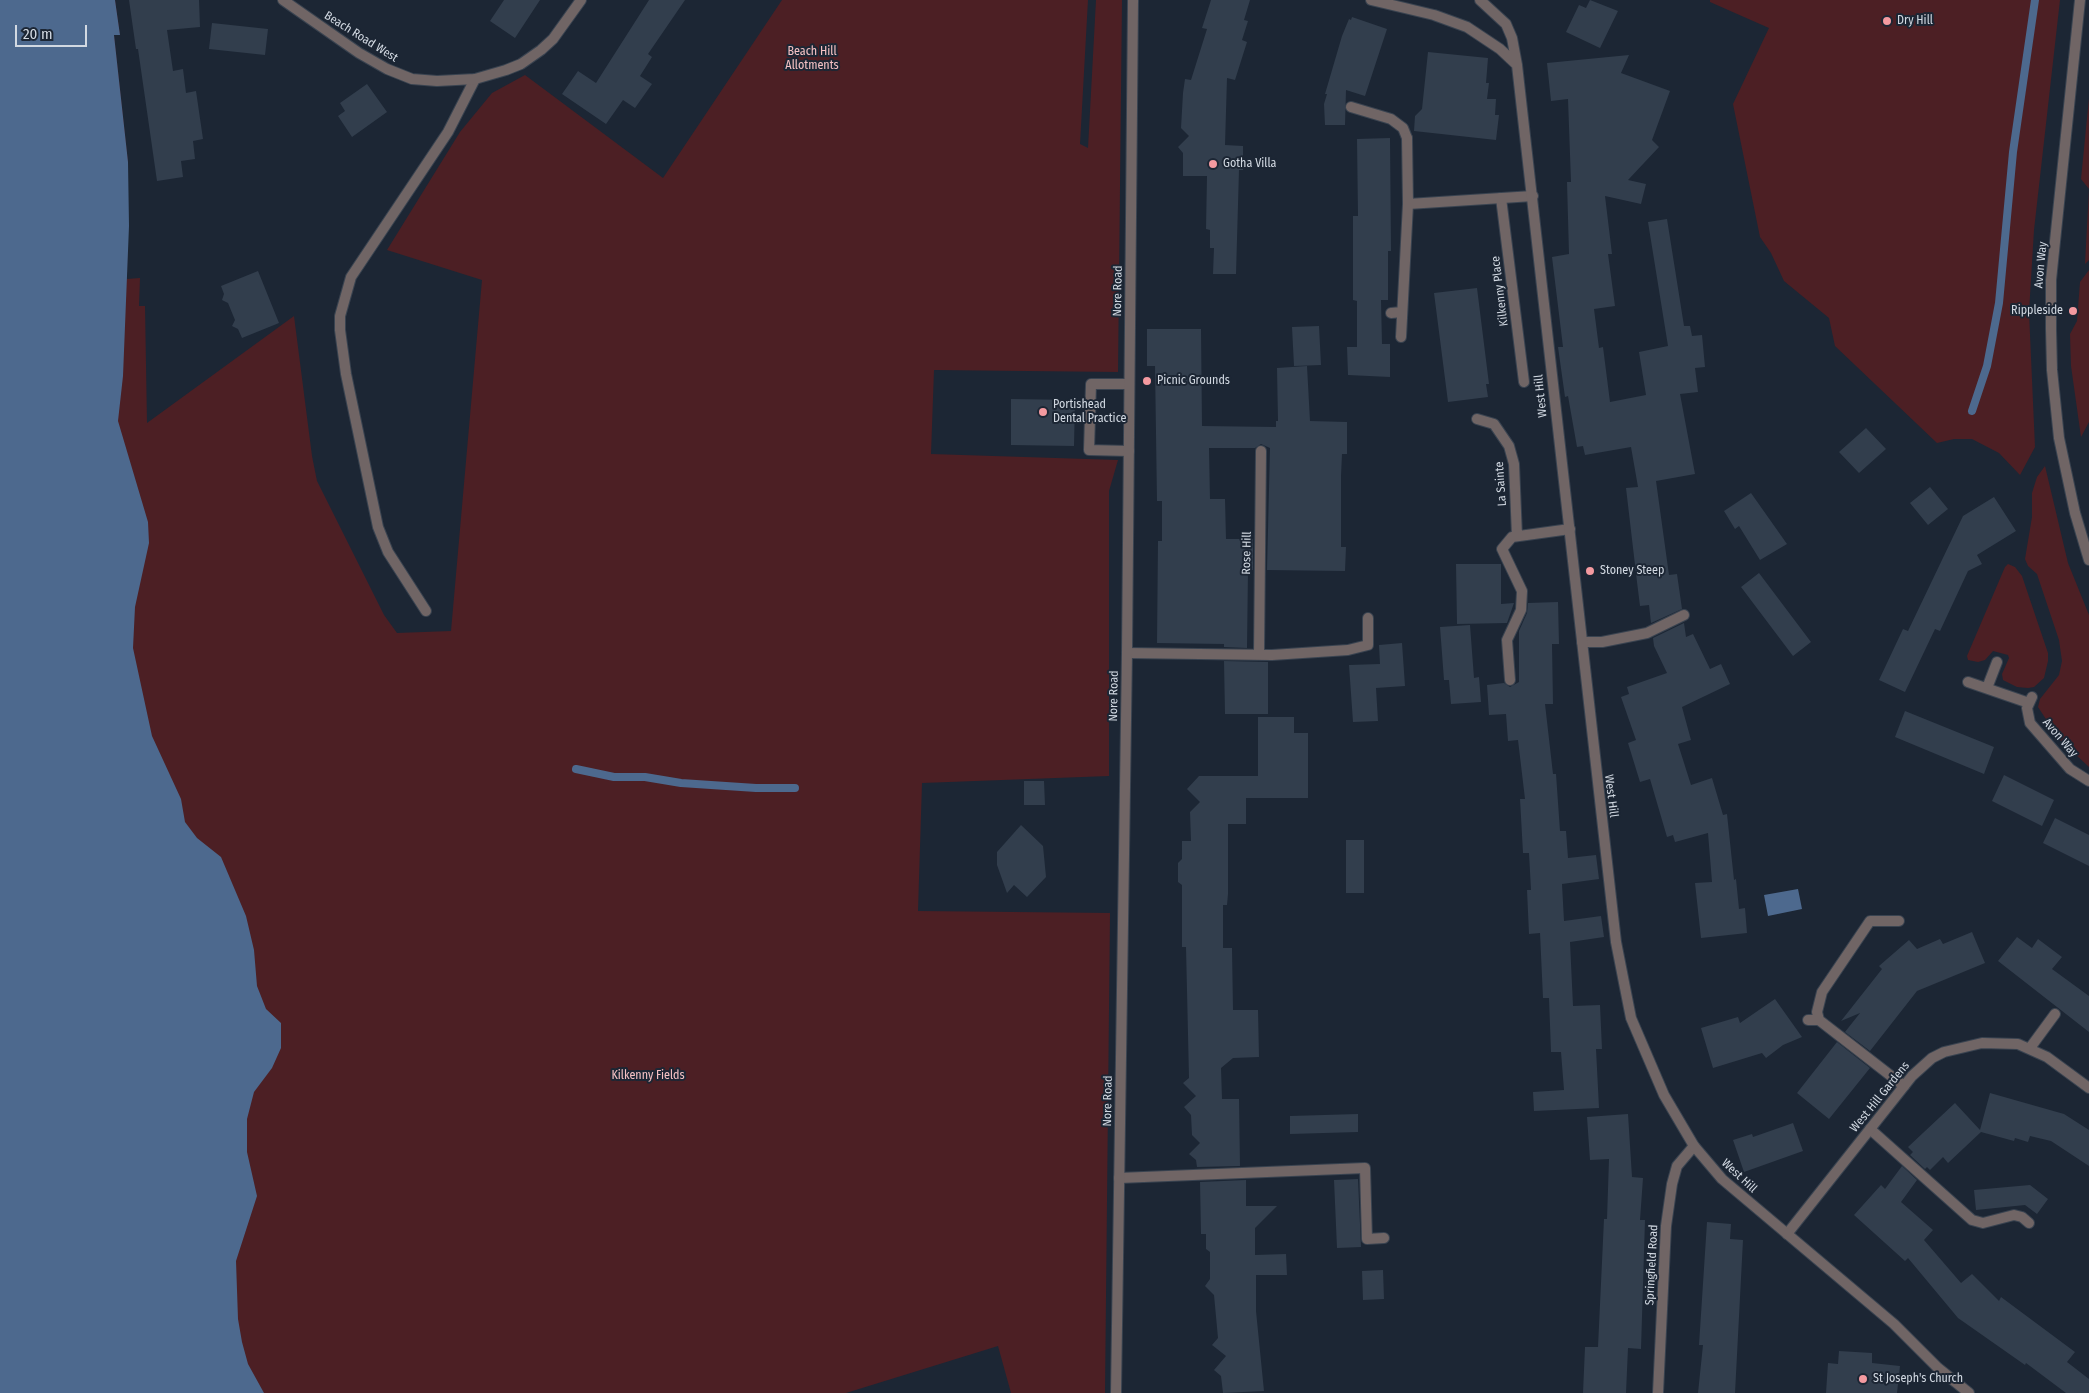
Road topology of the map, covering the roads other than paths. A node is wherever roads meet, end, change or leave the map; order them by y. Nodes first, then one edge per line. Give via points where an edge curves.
1 (283, 0) edge
2 (580, 0) edge
3 (1132, 0) edge
4 (1371, 0) edge
5 (1480, 0) edge
6 (2080, 0) edge
7 (1517, 65) junction
8 (475, 79) junction
9 (1351, 107) dead end
10 (1533, 196) junction
11 (1501, 198) junction
12 (1408, 204) junction
13 (1402, 312) junction
14 (1391, 313) dead end
15 (1401, 337) dead end
16 (1524, 382) dead end
17 (1129, 384) junction
18 (1477, 418) dead end
19 (1129, 450) junction
20 (1261, 451) dead end
21 (1570, 530) junction
22 (1517, 536) junction
23 (2089, 560) edge
24 (426, 611) dead end
25 (1684, 616) dead end
26 (1368, 618) dead end
27 (1582, 642) junction
28 (1127, 654) junction
29 (1259, 655) junction
30 (1997, 662) dead end
31 (1510, 680) dead end
32 (1968, 682) dead end
33 (1986, 688) junction
34 (2089, 781) edge
35 (1899, 921) dead end
36 (2055, 1014) dead end
37 (2030, 1048) junction
38 (1904, 1086) junction
39 (2089, 1088) edge
40 (1870, 1129) junction
41 (1694, 1146) junction
42 (1119, 1178) junction
43 (2029, 1223) dead end
44 (1788, 1234) junction
45 (1384, 1238) dead end
46 (1116, 1393) edge
47 (1658, 1393) edge
48 (1969, 1393) edge

1 - 8 street, Beach Road West via 359,53 400,74 424,81
2 - 8 street, Beach Road West via 542,50 506,70
3 - 17 street, Nore Road
4 - 7 street via 1467,26
5 - 7 street, West Hill via 1506,24
6 - 23 street, Avon Way via 2051,280 2051,337 2063,461
7 - 10 street, West Hill
8 - 24 street via 448,132 358,265 345,294 340,316 346,374 378,527 388,552
9 - 12 street via 1391,119 1403,128 1407,138
10 - 11 street
10 - 21 street, West Hill
11 - 12 street
11 - 16 street, Kilkenny Place
12 - 13 street
13 - 14 street
13 - 15 street
17 - 19 street, Nore Road
17 - 19 street via 1091,384 1089,450
18 - 22 street, La Sainte via 1494,424 1509,446 1514,464
19 - 28 street, Nore Road
20 - 29 street, Rose Hill
21 - 22 street
21 - 27 street, West Hill
22 - 31 street via 1508,540 1502,549 1522,591 1521,610 1507,640
25 - 27 street via 1647,632 1602,642
26 - 29 street via 1368,646 1332,652
27 - 41 street, West Hill via 1623,984 1631,1018 1646,1056
28 - 29 street
28 - 42 street, Nore Road
30 - 33 street
32 - 33 street, Avon Way
33 - 34 street, Avon Way via 2030,700 2027,712 2030,723 2070,769
35 - 38 street via 1870,921 1822,992 1814,1020
36 - 37 street
37 - 38 street, West Hill Gardens via 1992,1042 1953,1049 1932,1058
37 - 39 street, West Hill Gardens
38 - 40 street, West Hill Gardens
40 - 43 street via 1972,1220 1983,1223 2014,1215
40 - 44 street, West Hill Gardens
41 - 44 street, West Hill via 1722,1179
41 - 47 street, Springfield Road via 1677,1166 1672,1184 1666,1226
42 - 45 street via 1365,1168 1367,1239
42 - 46 street, Nore Road
44 - 48 street, West Hill

